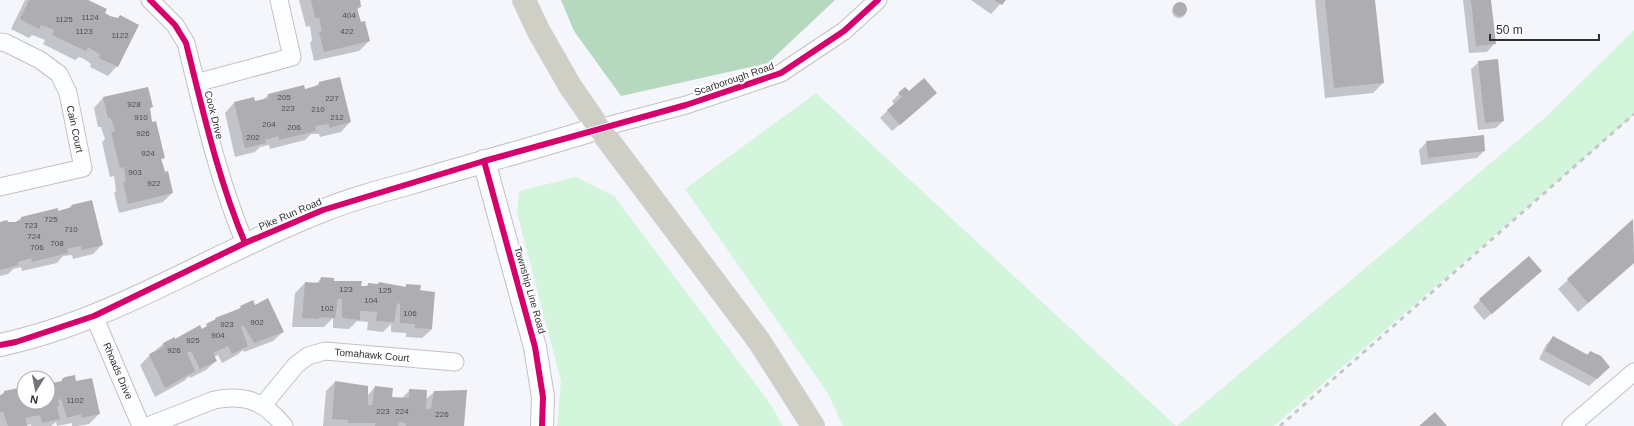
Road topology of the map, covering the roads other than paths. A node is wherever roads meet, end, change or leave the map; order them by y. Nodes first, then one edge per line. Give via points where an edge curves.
1 (150, 0) edge
2 (279, 0) edge
3 (524, 0) edge
4 (878, 0) edge
5 (0, 42) edge
6 (196, 83) junction
7 (598, 128) junction
8 (484, 161) junction
9 (0, 187) edge
10 (245, 244) junction
11 (94, 316) junction
12 (0, 345) edge
13 (455, 362) dead end
14 (1634, 372) edge
15 (263, 405) junction
16 (141, 426) edge
17 (148, 426) edge
18 (284, 426) edge
19 (542, 426) edge
20 (813, 426) edge
21 (1571, 426) edge

1 - 6 street, Cook Drive via 175,25 186,43
2 - 6 street via 292,57
3 - 7 highway via 570,86
4 - 7 street, Scarborough Road via 844,31 781,73 686,105
5 - 9 street, Cain Court via 40,60 59,74 68,93 83,168
6 - 10 street, Cook Drive via 218,173
7 - 8 street, Pike Run Road
7 - 20 highway via 759,341
8 - 10 street, Pike Run Road via 323,210
8 - 19 street, Township Line Road via 535,347 543,397
10 - 11 street, Pike Run Road
11 - 12 street, Pike Run Road
11 - 16 street, Rhoads Drive
13 - 15 street, Tomahawk Court via 325,351 308,356 296,365
14 - 21 street
15 - 17 street via 252,400 220,399
15 - 18 street

